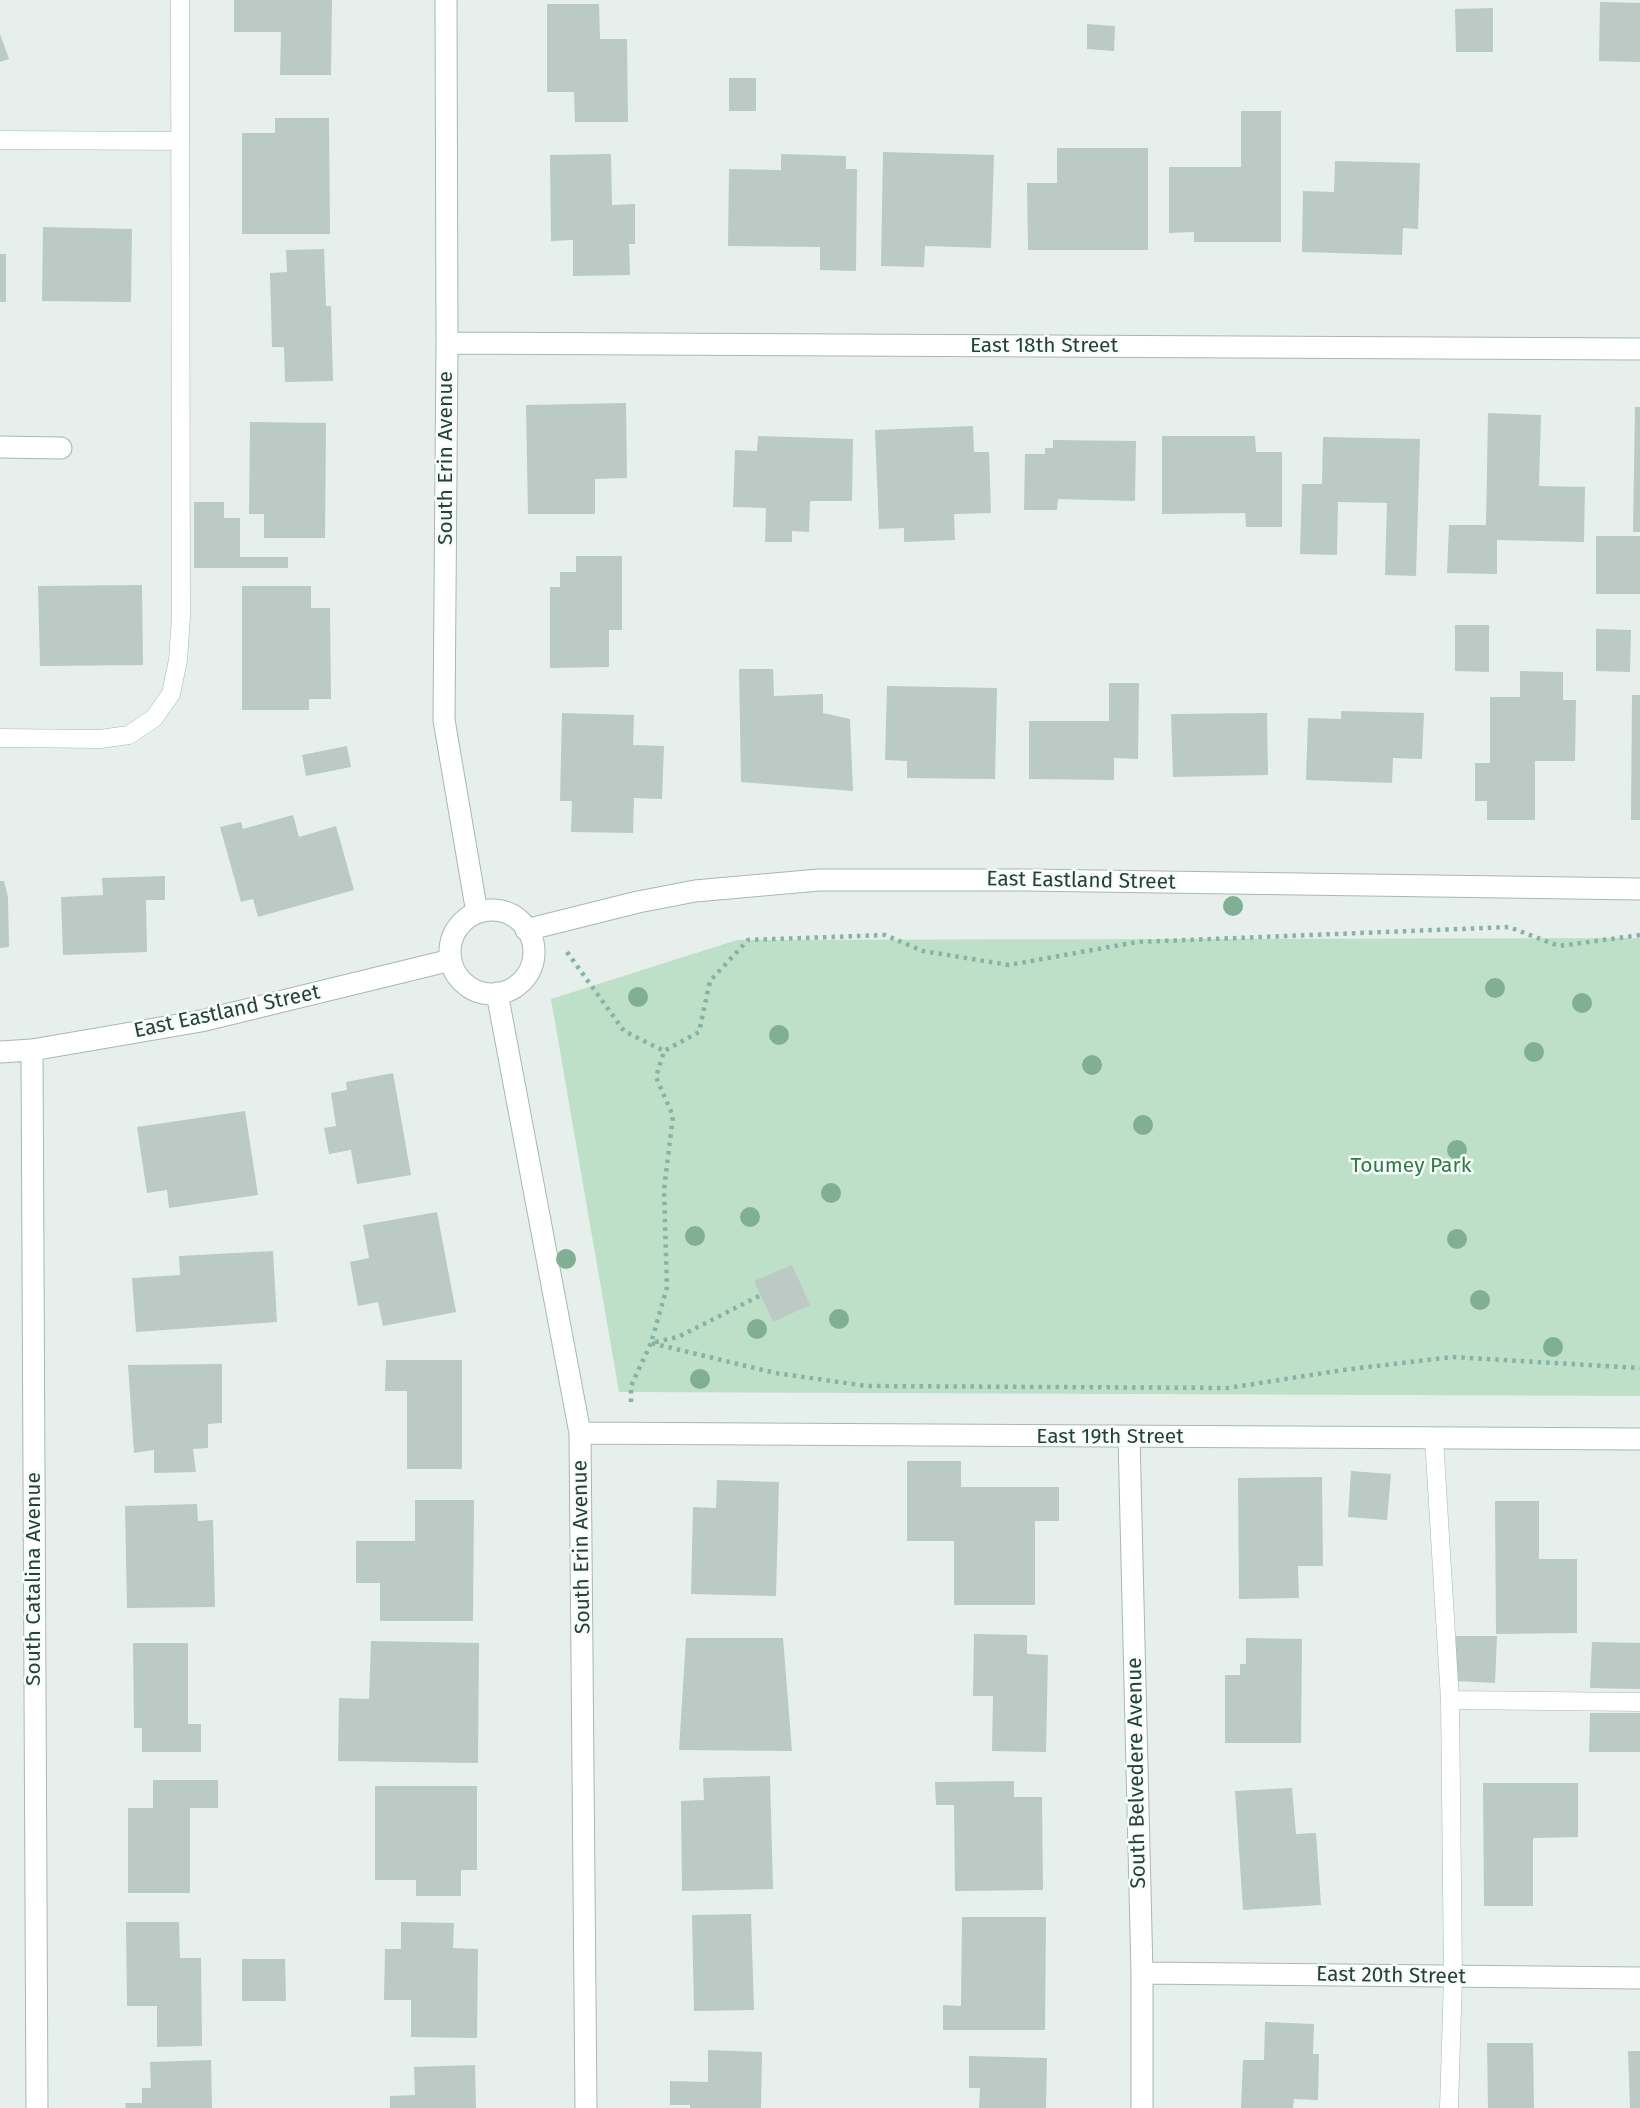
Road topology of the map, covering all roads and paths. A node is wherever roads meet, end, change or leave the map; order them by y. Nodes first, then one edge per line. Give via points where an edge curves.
1 (180, 0) edge
2 (446, 0) edge
3 (0, 139) edge
4 (180, 142) junction
5 (447, 343) junction
6 (1640, 349) edge
7 (0, 447) edge
8 (61, 448) dead end
9 (0, 738) edge
10 (1640, 889) edge
11 (477, 913) junction
12 (547, 924) junction
13 (526, 930) junction
14 (1640, 935) edge
15 (451, 960) junction
16 (497, 993) junction
17 (32, 1049) junction
18 (664, 1051) junction
19 (0, 1052) edge
20 (761, 1295) dead end
21 (651, 1343) junction
22 (1640, 1368) edge
23 (580, 1433) junction
24 (630, 1434) junction
25 (1129, 1437) junction
26 (1434, 1438) junction
27 (1640, 1438) edge
28 (1450, 1700) junction
29 (1640, 1702) edge
30 (1142, 1972) junction
31 (1453, 1977) junction
32 (1640, 1978) edge
33 (37, 2108) edge
34 (586, 2108) edge
35 (1142, 2108) edge
36 (1449, 2108) edge

1 - 4 lane
2 - 5 street, South Erin Avenue
3 - 4 lane
4 - 9 lane via 181,617 171,694 154,718 130,734 100,739
5 - 6 street, East 18th Street
5 - 11 street, South Erin Avenue via 444,720
7 - 8 street
10 - 12 street, East Eastland Street via 819,880 695,891
11 - 13 street via 500,911 514,916
11 - 15 street via 460,924 453,936
12 - 13 street, East Eastland Street
12 - 18 path via 624,1031
13 - 16 street via 532,938 532,964 517,985
14 - 18 path via 1559,946 1509,927 1137,943 1009,965 923,951 885,935 748,940 710,981 699,1032
15 - 16 street via 457,976 467,985 478,992
15 - 17 street, East Eastland Street via 201,1021
16 - 23 street, South Erin Avenue
17 - 19 street, East Eastland Street
17 - 33 street, South Catalina Avenue
18 - 21 path via 656,1077 673,1116 664,1190 667,1287
20 - 21 path via 678,1337
21 - 22 path via 775,1373 867,1386 1228,1388 1453,1357
21 - 24 path via 631,1386
23 - 24 street, East 19th Street
23 - 34 street, South Erin Avenue
24 - 25 street, East 19th Street
25 - 26 street, East 19th Street
25 - 30 street, South Belvedere Avenue
26 - 27 street, East 19th Street
26 - 28 lane
28 - 29 lane
28 - 31 lane
30 - 31 street, East 20th Street
30 - 35 street, South Belvedere Avenue
31 - 32 street, East 20th Street
31 - 36 lane

